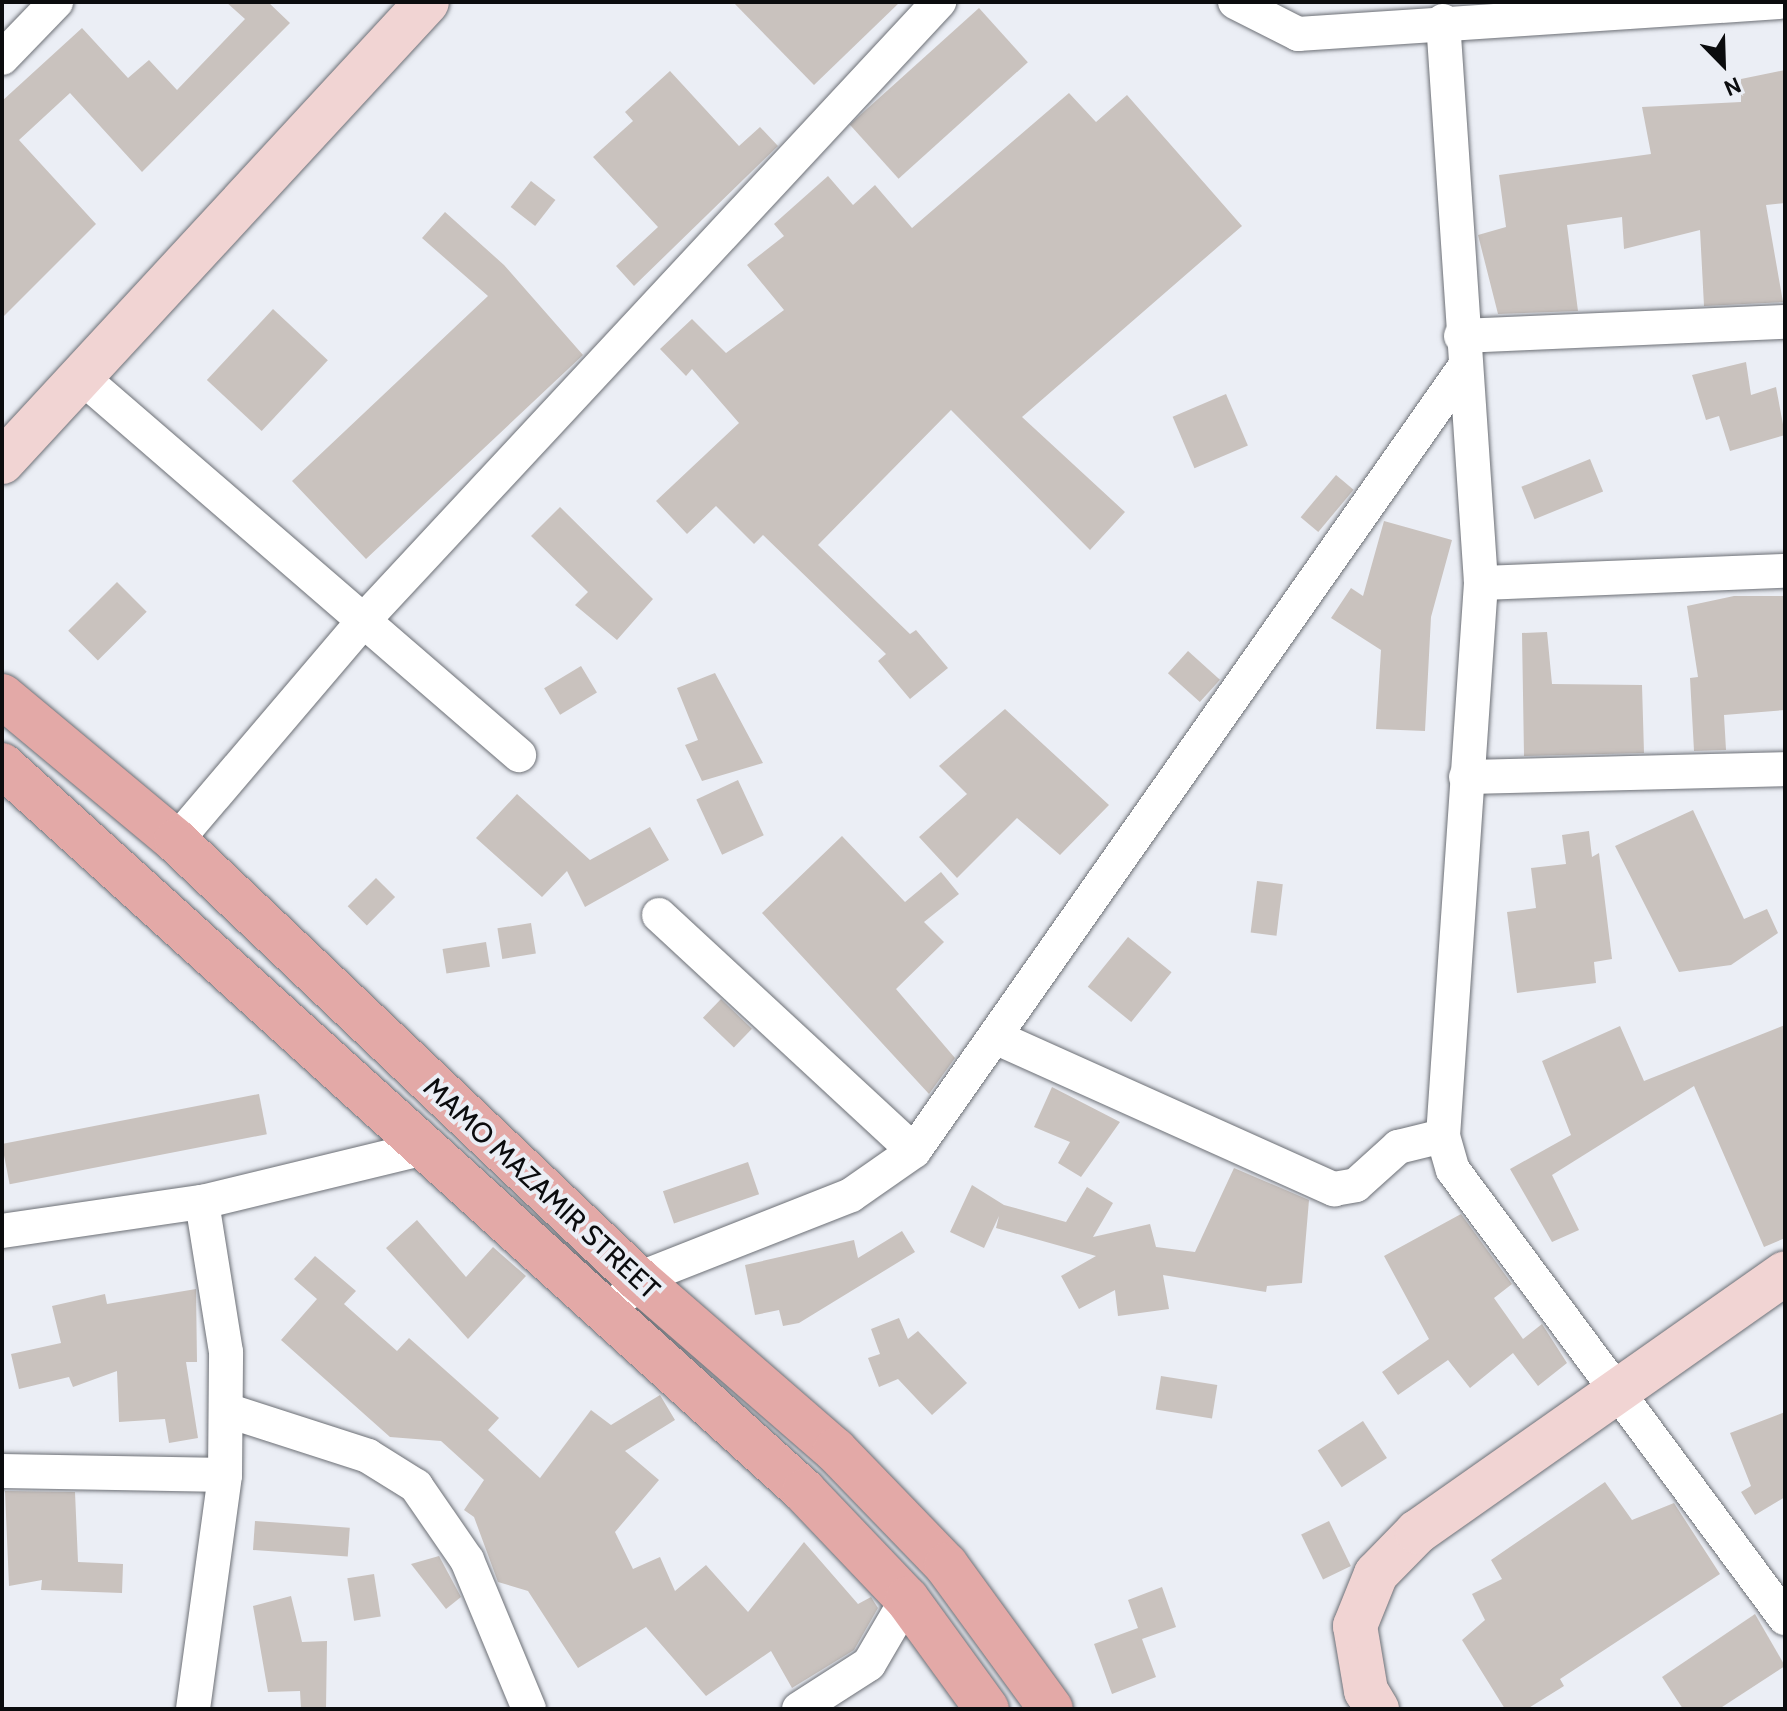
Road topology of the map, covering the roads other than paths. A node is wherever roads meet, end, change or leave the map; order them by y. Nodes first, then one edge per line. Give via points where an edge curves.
1 (427, 2) edge
2 (939, 2) edge
3 (1235, 2) edge
4 (1779, 2) edge
5 (34, 9) edge
6 (1443, 21) junction
7 (2, 58) edge
8 (1785, 322) edge
9 (1461, 336) junction
10 (1461, 372) junction
11 (78, 374) junction
12 (2, 462) edge
13 (1785, 571) edge
14 (1481, 583) junction
15 (363, 621) junction
16 (2, 696) edge
17 (519, 755) dead end
18 (2, 765) edge
19 (1785, 769) edge
20 (1466, 777) junction
21 (176, 841) junction
22 (659, 915) dead end
23 (995, 1037) junction
24 (1443, 1136) junction
25 (421, 1149) junction
26 (914, 1151) junction
27 (202, 1202) junction
28 (2, 1231) edge
29 (1785, 1273) edge
30 (638, 1279) junction
31 (607, 1316) junction
32 (1615, 1395) junction
33 (226, 1410) junction
34 (3, 1471) edge
35 (225, 1475) junction
36 (907, 1599) junction
37 (1785, 1618) edge
38 (193, 1709) edge
39 (529, 1709) edge
40 (799, 1709) edge
41 (987, 1709) edge
42 (1051, 1709) edge
43 (1377, 1709) edge

1 - 11 street
2 - 15 street
3 - 6 street via 1298,34
4 - 6 street
5 - 7 street
6 - 9 street
8 - 9 street
9 - 10 street
10 - 14 street
10 - 23 street
11 - 12 street
11 - 15 street
13 - 14 street
14 - 20 street
15 - 17 street
15 - 21 street
16 - 21 main road, MAMO MAZAMIR STREET
18 - 25 main road, MAMO MAZAMIR STREET
19 - 20 street
20 - 24 street
21 - 30 main road, MAMO MAZAMIR STREET
22 - 26 street
23 - 24 street via 1334,1189 1356,1185 1398,1147
23 - 26 street
24 - 32 street via 1453,1170
25 - 27 street
25 - 31 main road, MAMO MAZAMIR STREET
26 - 30 street via 851,1195
27 - 28 street
27 - 33 street via 226,1352
29 - 32 street
30 - 31 street
30 - 42 main road, MAMO MAZAMIR STREET via 835,1450 935,1553
31 - 36 main road, MAMO MAZAMIR STREET via 804,1491
32 - 37 street
32 - 43 street via 1417,1532 1376,1574 1355,1626 1366,1691
33 - 35 street
33 - 39 street via 368,1456 416,1486 467,1560
34 - 35 street
35 - 38 street
36 - 40 street via 869,1664
36 - 41 main road, MAMO MAZAMIR STREET

